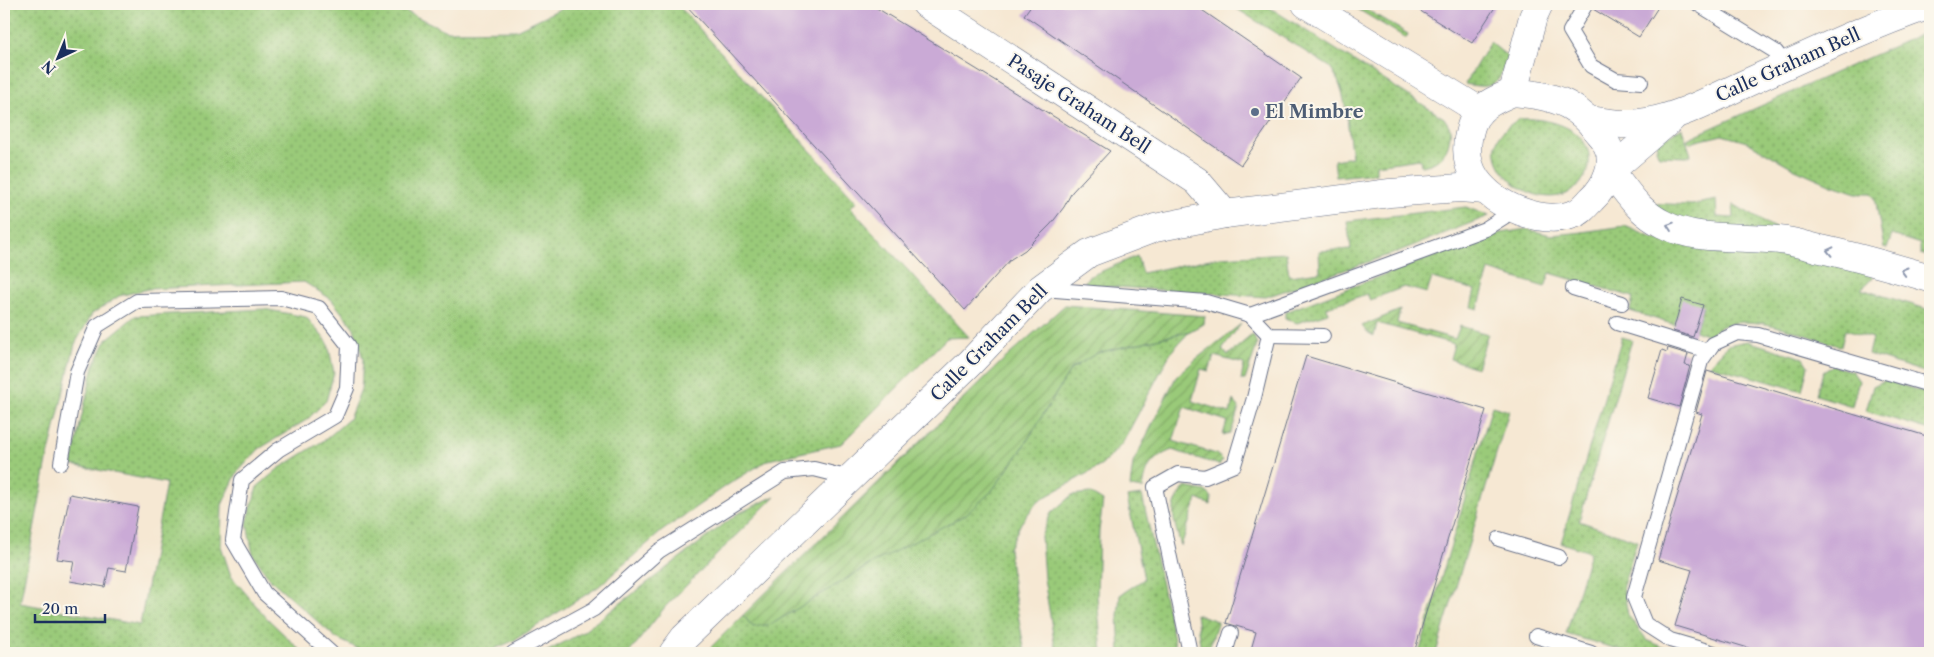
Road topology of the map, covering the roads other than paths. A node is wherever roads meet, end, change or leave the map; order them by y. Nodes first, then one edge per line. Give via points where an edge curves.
1 (926, 4) edge
2 (1306, 4) edge
3 (1539, 4) edge
4 (1586, 4) edge
5 (1698, 4) edge
6 (1930, 5) edge
7 (1786, 65) junction
8 (1641, 82) dead end
9 (1512, 92) junction
10 (1480, 111) junction
11 (1675, 115) junction
12 (1589, 120) junction
13 (1467, 148) junction
14 (1610, 171) junction
15 (1485, 190) junction
16 (1390, 193) junction
17 (1512, 207) junction
18 (1225, 214) junction
19 (1930, 278) edge
20 (1573, 288) dead end
21 (1040, 289) junction
22 (1622, 303) dead end
23 (1250, 315) junction
24 (1617, 323) dead end
25 (1269, 335) junction
26 (1322, 336) dead end
27 (1708, 351) junction
28 (1930, 386) edge
29 (61, 463) dead end
30 (850, 478) junction
31 (1499, 539) dead end
32 (1559, 557) dead end
33 (1231, 633) dead end
34 (1536, 636) dead end
35 (331, 653) edge
36 (513, 653) edge
37 (673, 653) edge
38 (1190, 653) edge
39 (1225, 653) edge
40 (1591, 653) edge
41 (1714, 653) edge

1 - 18 street, Pasaje Graham Bell via 1196,181
2 - 10 street
3 - 9 street via 1532,17
4 - 8 lane via 1570,31 1591,66 1616,80
5 - 7 lane via 1776,52
6 - 7 street, Calle Graham Bell
7 - 11 street, Calle Graham Bell
9 - 10 street
9 - 12 street via 1569,105
10 - 13 street via 1470,125
11 - 12 street, Calle Graham Bell via 1622,125
11 - 14 street, Calle Graham Bell
12 - 14 street via 1608,146
13 - 15 street via 1475,177
13 - 16 street, Calle Graham Bell via 1449,170
14 - 17 street via 1598,194 1576,214 1555,218
19 -> 14 street via 1780,240 1695,234 1665,225 1642,212
15 - 16 street, Calle Graham Bell via 1460,188
15 - 17 street
16 - 18 street, Calle Graham Bell
17 - 23 lane via 1504,217 1484,229
18 - 21 street, Calle Graham Bell via 1155,228 1089,253
20 - 22 lane
21 - 23 lane via 1206,302
21 - 30 street, Calle Graham Bell via 971,362
23 - 25 lane
24 - 27 lane
25 - 26 lane
25 - 38 lane via 1234,465 1205,477 1178,474 1155,486
27 - 28 lane via 1713,344 1737,334 1758,336
27 - 41 lane via 1700,360 1634,597 1644,624 1670,640
29 - 35 lane via 76,372 97,326 137,301 281,298 319,308 349,346 347,388 335,416 278,450 242,480 233,540 264,593
30 - 36 lane via 814,469 785,472 659,551 594,608
30 - 37 street, Calle Graham Bell via 684,638
31 - 32 lane
33 - 39 lane
34 - 40 lane

